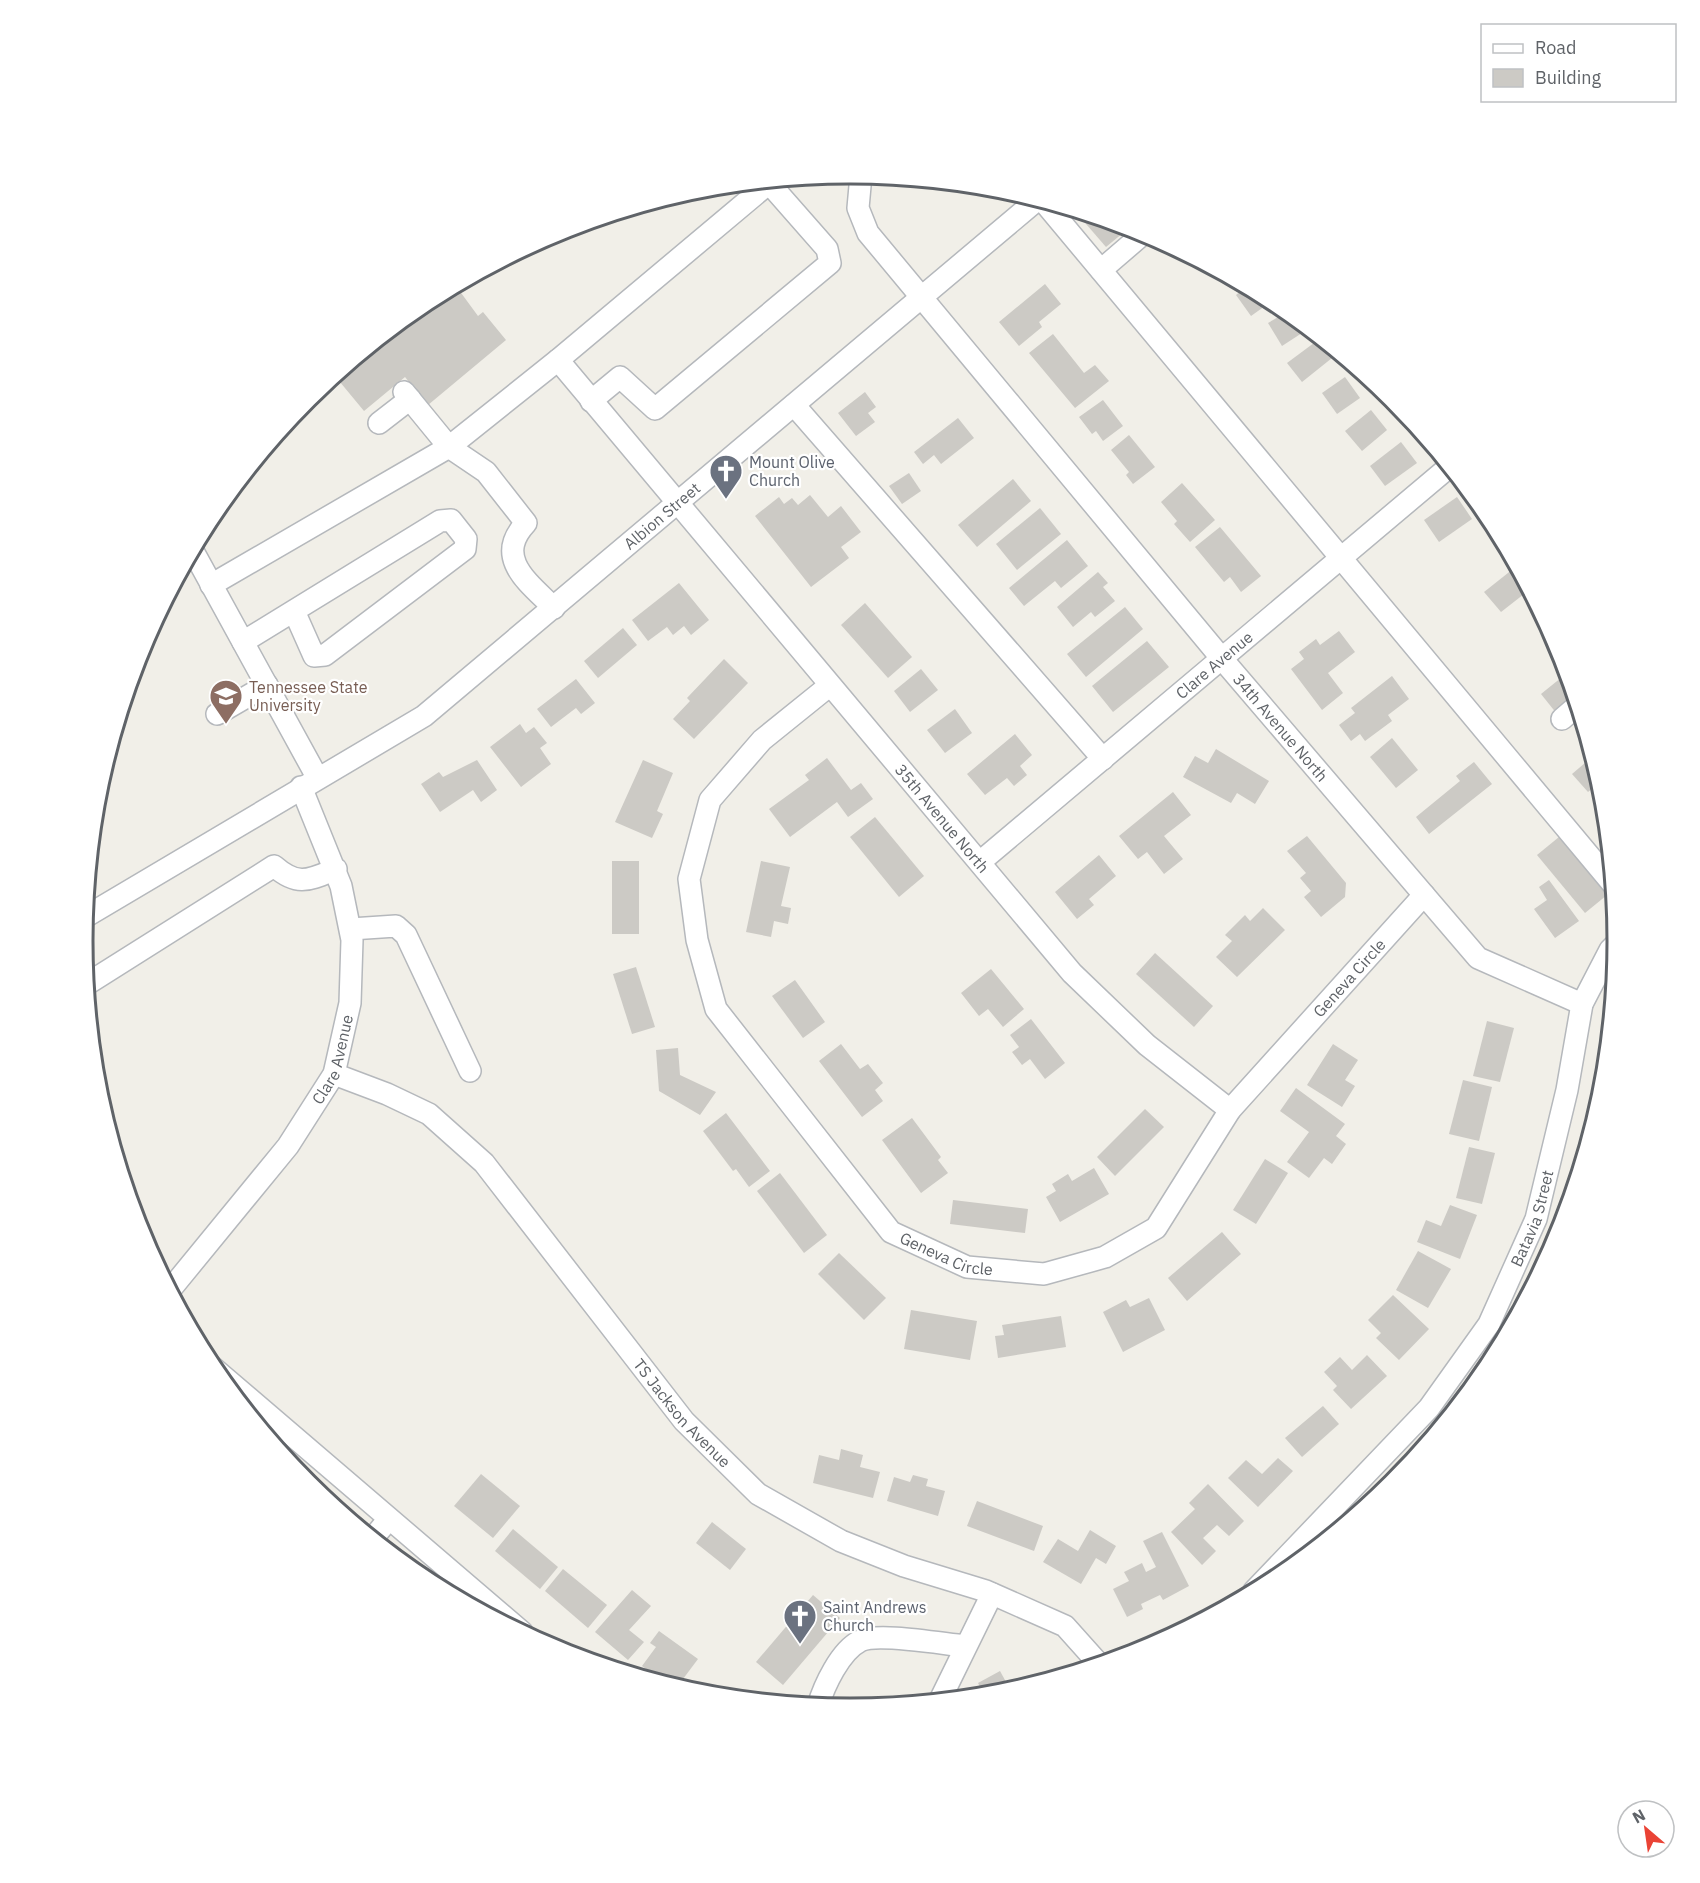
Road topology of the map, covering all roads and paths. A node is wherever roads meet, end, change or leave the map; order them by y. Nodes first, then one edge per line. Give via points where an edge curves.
1 (860, 184) edge
2 (774, 189) edge
3 (761, 190) edge
4 (1030, 206) edge
5 (1052, 212) edge
6 (1135, 240) edge
7 (1101, 270) junction
8 (922, 296) junction
9 (558, 360) junction
10 (591, 401) junction
11 (794, 405) junction
12 (379, 423) dead end
13 (449, 447) junction
14 (1443, 472) edge
15 (677, 504) junction
16 (1341, 557) junction
17 (197, 558) edge
18 (211, 585) junction
19 (554, 608) junction
20 (294, 611) junction
21 (243, 642) junction
22 (1223, 660) junction
23 (267, 685) junction
24 (829, 686) junction
25 (217, 714) dead end
26 (1103, 759) junction
27 (309, 782) junction
28 (980, 862) junction
29 (336, 869) junction
30 (1603, 873) edge
31 (1424, 895) junction
32 (94, 911) edge
33 (351, 929) junction
34 (1606, 957) edge
35 (95, 979) edge
36 (1582, 1004) junction
37 (470, 1071) dead end
38 (334, 1074) junction
39 (1230, 1110) junction
40 (175, 1284) edge
41 (244, 1394) edge
42 (388, 1520) junction
43 (378, 1533) edge
44 (1281, 1564) edge
45 (992, 1594) junction
46 (486, 1605) edge
47 (965, 1646) junction
48 (1093, 1658) edge
49 (943, 1693) edge
50 (821, 1697) edge

1 - 8 street, 34th Avenue North via 858,208 868,233
2 - 10 street via 827,249 830,263 655,409 620,376
3 - 9 street
4 - 8 street, Albion Street
5 - 7 street
6 - 7 street
7 - 16 street
8 - 11 street, Albion Street
8 - 22 street, 34th Avenue North
9 - 10 street, 35th Avenue North
9 - 13 street
10 - 15 street, 35th Avenue North
11 - 15 street, Albion Street
11 - 26 street
12 - 13 street via 407,396
13 - 18 street
13 - 19 street via 486,472 526,522 516,539 513,562 519,574
14 - 16 street, Clare Avenue
15 - 19 street, Albion Street
15 - 24 street, 35th Avenue North
16 - 22 street, Clare Avenue
16 - 30 street
17 - 18 street, Clare Avenue
18 - 21 street, Clare Avenue
19 - 27 street, Albion Street via 424,716
20 - 20 street via 440,521 451,520 466,539 465,549 325,655 314,656
20 - 21 street
21 - 23 street, Clare Avenue
22 - 26 street, Clare Avenue
22 - 31 street, 34th Avenue North
23 - 25 street
23 - 27 street, Clare Avenue
24 - 28 street, 35th Avenue North
24 - 39 street, Geneva Circle via 762,740 710,800 689,879 697,940 716,1009 891,1232 967,1267 1044,1274 1105,1257 1156,1228
26 - 28 street, Clare Avenue
27 - 29 street, Clare Avenue
27 - 32 street, Albion Street
28 - 39 street, 35th Avenue North via 1072,973 1147,1045
29 - 33 street, Clare Avenue
29 - 35 street via 311,879 296,880 273,867
31 - 36 street, 34th Avenue North via 1478,958
31 - 39 street, Geneva Circle
33 - 37 street via 396,927 405,934
33 - 38 street, Clare Avenue via 352,982
34 - 36 street, Batavia Street
36 - 44 street, Batavia Street via 1567,1090 1536,1219 1488,1324 1429,1408
38 - 40 street, Clare Avenue via 288,1146
38 - 45 street, TS Jackson Avenue via 429,1114 484,1163 684,1421 758,1494 841,1541
41 - 42 street
42 - 43 street
42 - 46 street
45 - 47 street
45 - 48 street, TS Jackson Avenue via 1065,1626
47 - 49 street
47 - 50 street via 874,1637 858,1641 825,1684

